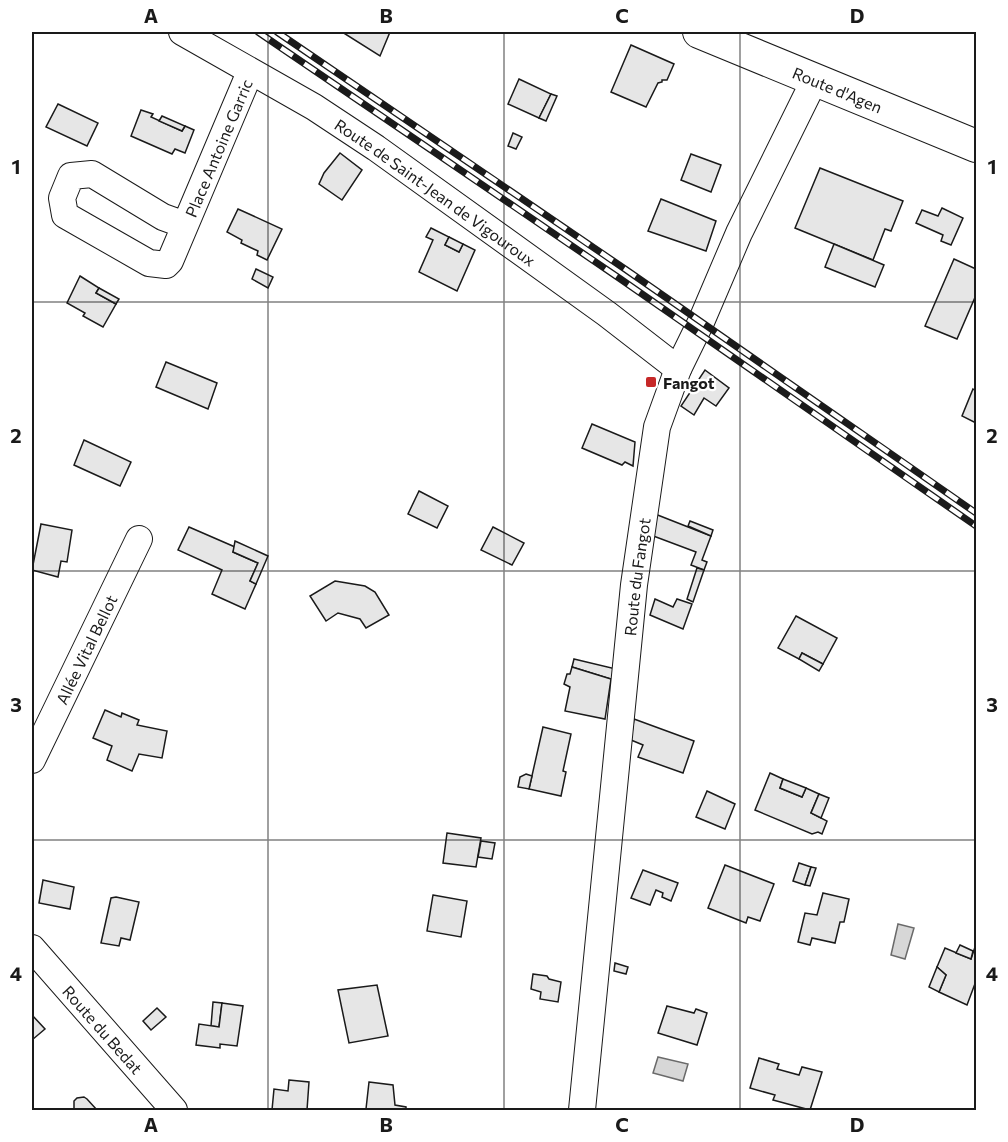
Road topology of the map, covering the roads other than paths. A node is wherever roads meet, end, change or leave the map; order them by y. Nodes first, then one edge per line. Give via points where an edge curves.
1 (182, 32) edge
2 (699, 32) edge
3 (250, 72) junction
4 (815, 79) junction
5 (976, 146) edge
6 (185, 225) junction
7 (678, 369) junction
8 (139, 539) dead end
9 (32, 760) edge
10 (32, 948) edge
11 (174, 1110) edge
12 (582, 1110) edge

1 - 3 street, Route de Saint-Jean de Vigouroux
2 - 4 main road, Route d'Agen
3 - 6 street, Place Antoine Garric
3 - 7 street, Route de Saint-Jean de Vigouroux via 314,107 376,148
4 - 5 main road, Route d'Agen
4 - 7 street, Route du Fangot
6 - 6 street, Place Antoine Garric via 170,261 159,266 65,215 62,198 71,176 92,174 163,217
7 - 12 street, Route du Fangot via 657,427 634,585
8 - 9 street, Allée Vital Bellot
10 - 11 street, Route du Bedat

